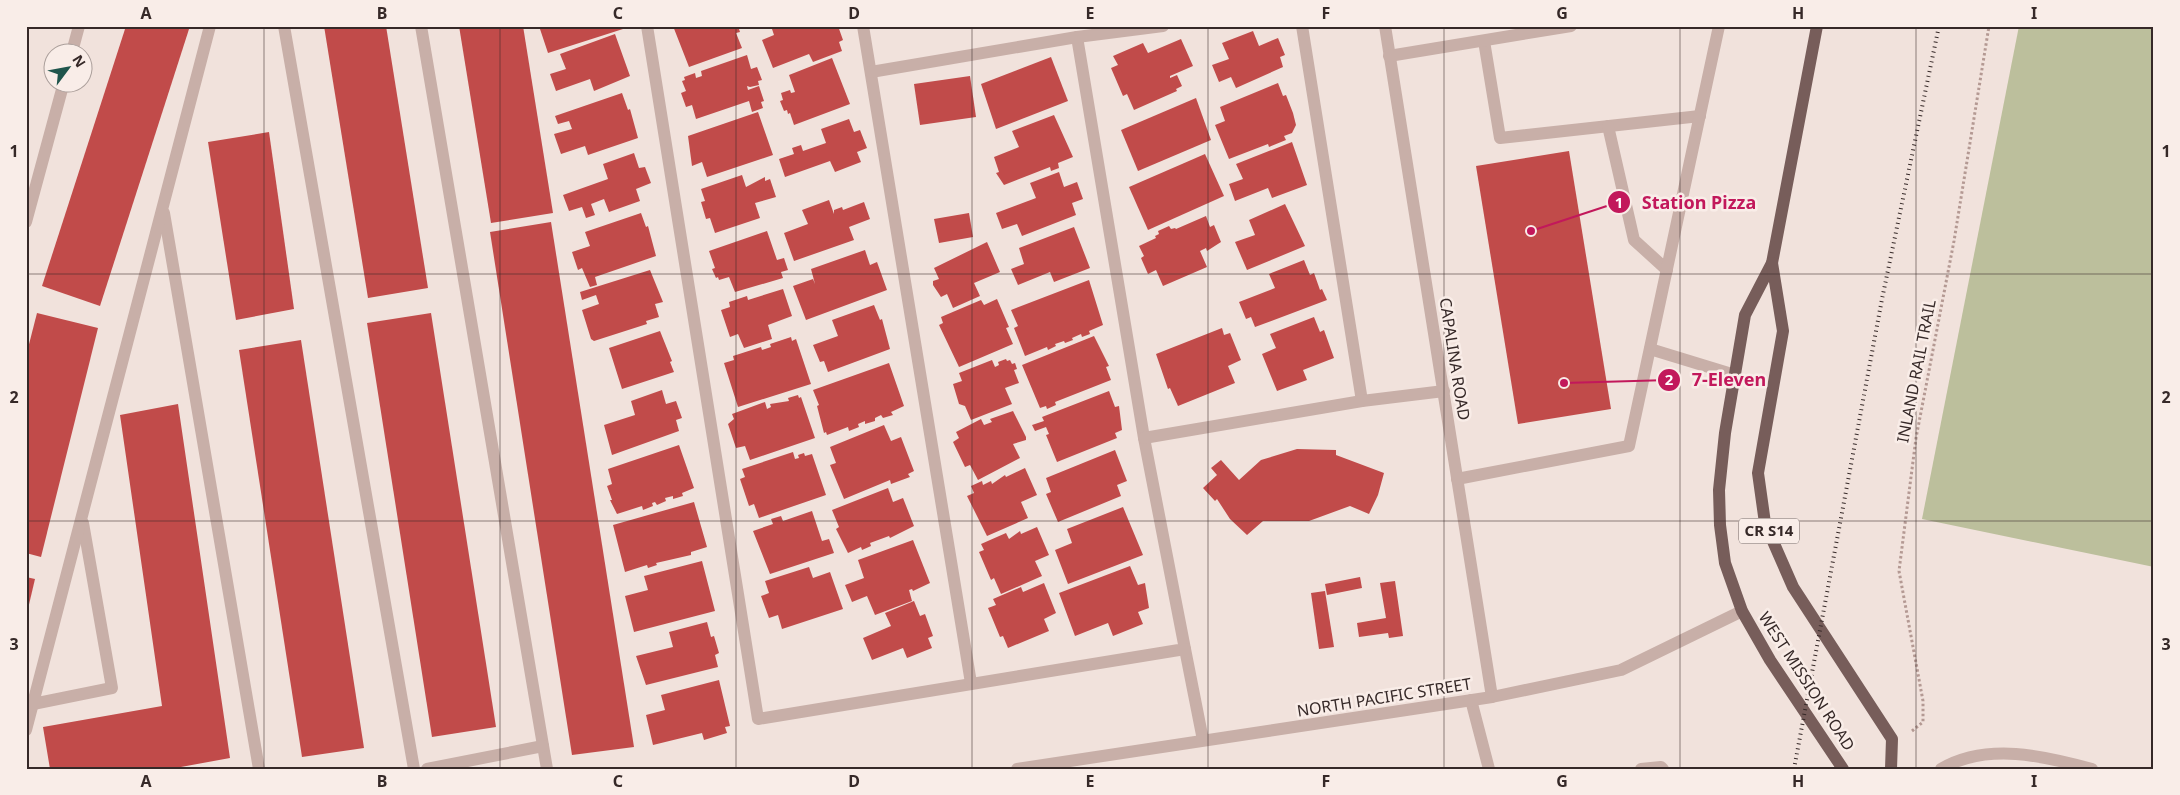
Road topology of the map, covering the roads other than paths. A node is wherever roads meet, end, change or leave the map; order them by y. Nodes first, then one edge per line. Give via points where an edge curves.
1 (79, 26) edge
2 (210, 26) edge
3 (284, 26) edge
4 (421, 26) edge
5 (648, 26) edge
6 (863, 26) edge
7 (1163, 26) edge
8 (1302, 26) edge
9 (1384, 26) edge
10 (1571, 26) edge
11 (1719, 26) edge
12 (1817, 26) edge
13 (1077, 37) junction
14 (1484, 40) junction
15 (75, 42) edge
16 (1389, 56) junction
17 (871, 72) junction
18 (61, 92) edge
19 (1700, 116) junction
20 (1608, 126) junction
21 (163, 208) junction
22 (26, 222) edge
23 (1772, 263) junction
24 (1667, 270) junction
25 (1650, 349) junction
26 (1735, 375) junction
27 (1444, 391) junction
28 (1362, 402) junction
29 (1144, 438) junction
30 (1457, 479) junction
31 (82, 518) junction
32 (1742, 611) junction
33 (1185, 649) junction
34 (971, 683) junction
35 (1492, 697) junction
36 (1472, 700) junction
37 (33, 704) junction
38 (26, 730) edge
39 (1203, 740) junction
40 (543, 746) junction
41 (259, 769) edge
42 (414, 769) edge
43 (427, 769) edge
44 (546, 769) edge
45 (1017, 769) edge
46 (1489, 769) edge
47 (1641, 769) edge
48 (1663, 769) edge
49 (1843, 769) edge
50 (1892, 769) edge
51 (1941, 769) edge
52 (2092, 769) edge

1 - 15 street
2 - 21 street
3 - 42 street
4 - 40 street
5 - 34 street via 758,718
6 - 17 street
7 - 13 street
8 - 28 street
9 - 16 street, CAPALINA ROAD
10 - 14 street
11 - 19 street
12 - 23 main road, WEST MISSION ROAD / CR S14
13 - 17 street
13 - 29 street
14 - 16 street
14 - 20 street via 1500,138
16 - 27 street, CAPALINA ROAD
17 - 34 street
18 - 22 street
19 - 20 street
19 - 24 street
20 - 24 street via 1634,240
21 - 31 street
21 - 41 street
23 - 26 main road, WEST MISSION ROAD / CR S14 via 1745,315
23 - 50 main road, WEST MISSION ROAD / CR S14 via 1784,331 1758,473 1765,522 1793,587 1892,739
24 - 25 street
25 - 26 street
25 - 30 street via 1629,446
26 - 32 main road, WEST MISSION ROAD / CR S14 via 1719,490 1720,526 1725,563
27 - 28 street
27 - 30 street, CAPALINA ROAD
28 - 29 street
29 - 33 street
30 - 35 street, CAPALINA ROAD
31 - 37 street
31 - 37 street via 112,688
32 - 35 street, NORTH PACIFIC STREET via 1621,670
32 - 49 main road, WEST MISSION ROAD / CR S14 via 1770,660
33 - 34 street
33 - 39 street
35 - 36 street, NORTH PACIFIC STREET
36 - 39 street, NORTH PACIFIC STREET
36 - 46 street
37 - 38 street
39 - 45 street, NORTH PACIFIC STREET
40 - 43 street
40 - 44 street
47 - 48 street
51 - 52 street via 1952,762 1988,753 2047,756

